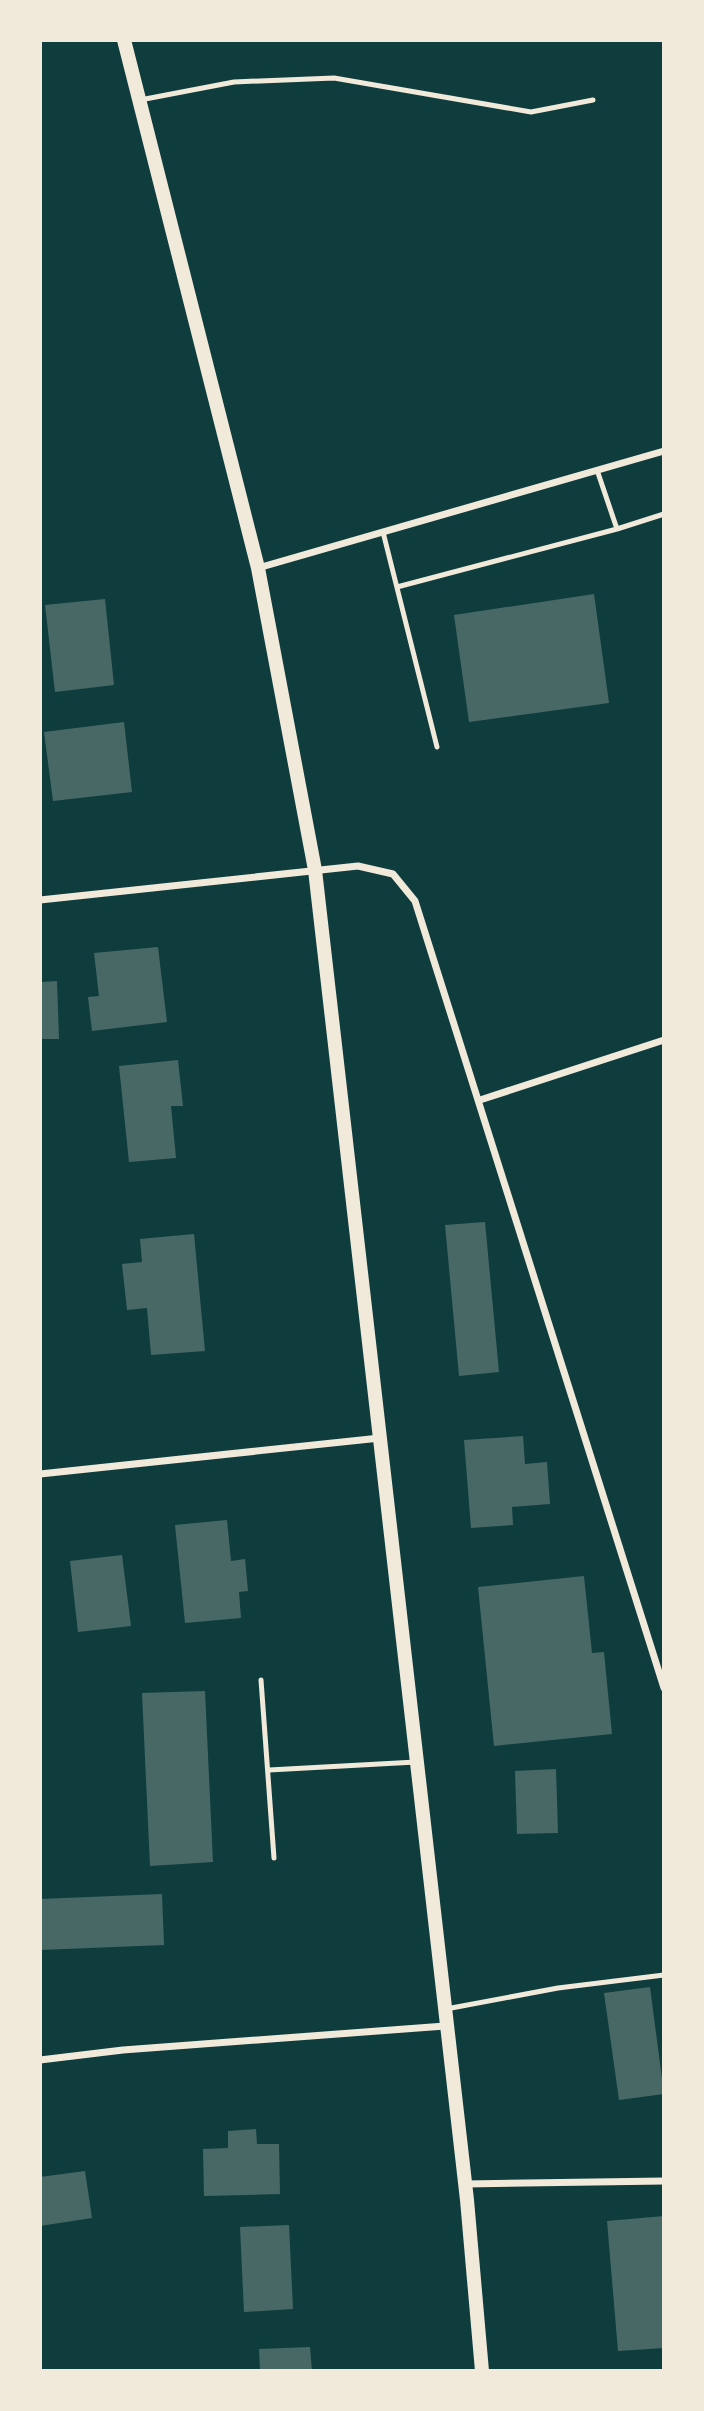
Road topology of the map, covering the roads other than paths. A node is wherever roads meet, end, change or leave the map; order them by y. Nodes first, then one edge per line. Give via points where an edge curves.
1 (124, 40) edge
2 (140, 100) junction
3 (593, 100) dead end
4 (664, 451) edge
5 (597, 470) junction
6 (664, 514) edge
7 (617, 529) junction
8 (383, 532) junction
9 (258, 568) junction
10 (397, 587) junction
11 (437, 747) dead end
12 (315, 870) junction
13 (40, 901) edge
14 (664, 1040) edge
15 (480, 1100) junction
16 (380, 1438) junction
17 (40, 1474) edge
18 (261, 1680) dead end
19 (664, 1689) edge
20 (416, 1762) junction
21 (269, 1770) junction
22 (274, 1858) dead end
23 (664, 1975) edge
24 (443, 2010) junction
25 (445, 2026) junction
26 (40, 2060) edge
27 (664, 2181) edge
28 (465, 2184) junction
29 (482, 2371) edge

1 - 2 main road
2 - 3 lane via 234,82 334,78 531,112
2 - 9 main road
4 - 5 street
5 - 7 lane
5 - 8 street
6 - 7 lane
7 - 10 lane
8 - 9 street
8 - 10 lane
9 - 12 main road
10 - 11 lane
12 - 13 street
12 - 15 street via 358,866 393,874 415,901
12 - 16 main road
14 - 15 street
15 - 19 street
16 - 17 street
16 - 20 main road
18 - 21 lane
20 - 21 lane
20 - 24 main road
21 - 22 lane
23 - 24 lane via 558,1988
24 - 25 main road
25 - 26 street
25 - 28 main road
27 - 28 street
28 - 29 main road

